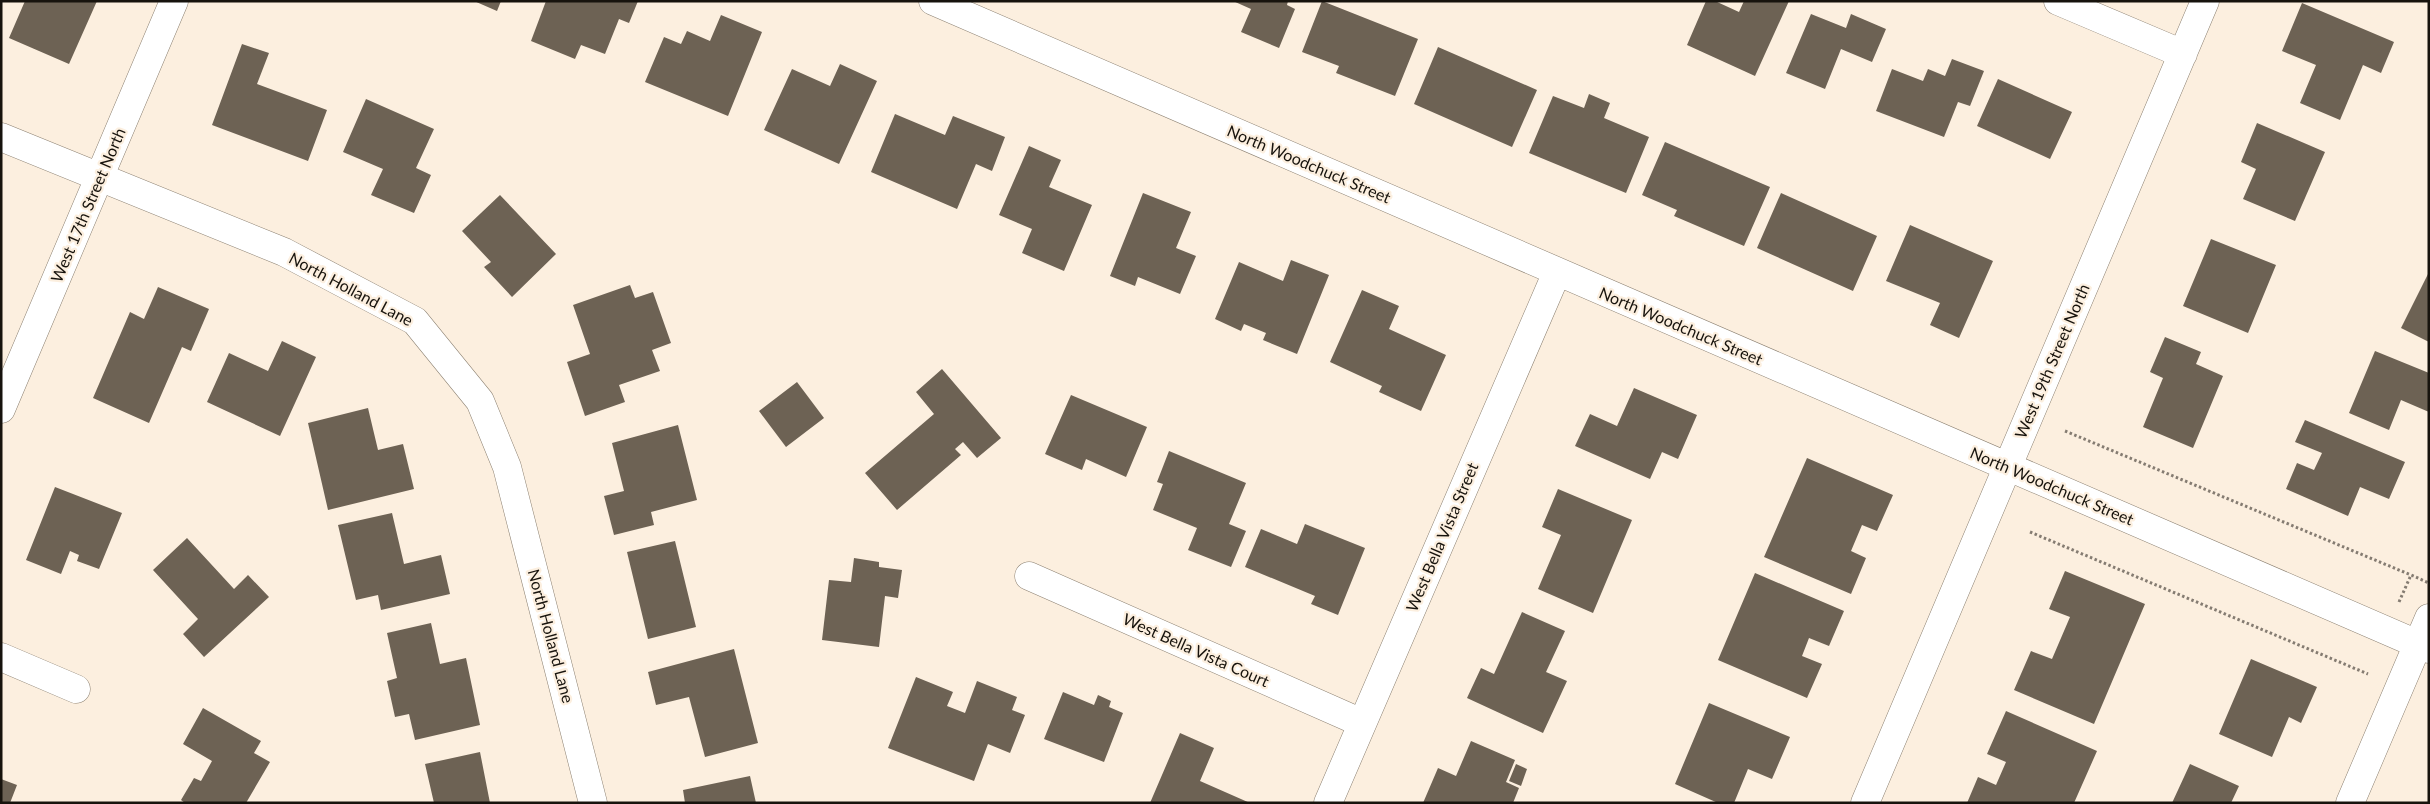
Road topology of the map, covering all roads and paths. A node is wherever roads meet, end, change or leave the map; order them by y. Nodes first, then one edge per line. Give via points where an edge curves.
1 (174, 1) edge
2 (933, 1) edge
3 (2058, 1) edge
4 (2206, 1) edge
5 (2183, 54) junction
6 (1, 137) edge
7 (99, 178) junction
8 (1557, 272) junction
9 (1, 409) edge
10 (2065, 431) dead end
11 (2007, 467) junction
12 (2030, 532) dead end
13 (2411, 575) dead end
14 (1029, 576) dead end
15 (2429, 618) edge
16 (2423, 647) edge
17 (1, 657) edge
18 (2368, 674) dead end
19 (76, 689) dead end
20 (1362, 723) junction
21 (593, 803) edge
22 (1328, 803) edge
23 (1865, 803) edge
24 (2350, 803) edge

1 - 7 street, West 17th Street North
2 - 8 street, North Woodchuck Street
3 - 5 street
4 - 5 street, West 19th Street North
5 - 11 street, West 19th Street North
6 - 7 street, North Holland Lane
7 - 9 street, West 17th Street North
7 - 21 street, North Holland Lane via 284,252 415,321 480,401 508,467
8 - 11 street, North Woodchuck Street
8 - 20 street, West Bella Vista Street
10 - 13 path
11 - 16 street, North Woodchuck Street
11 - 23 street, West 19th Street North
12 - 18 path
14 - 20 street, West Bella Vista Court
15 - 16 street
16 - 24 street
17 - 19 street
20 - 22 street, West Bella Vista Street

